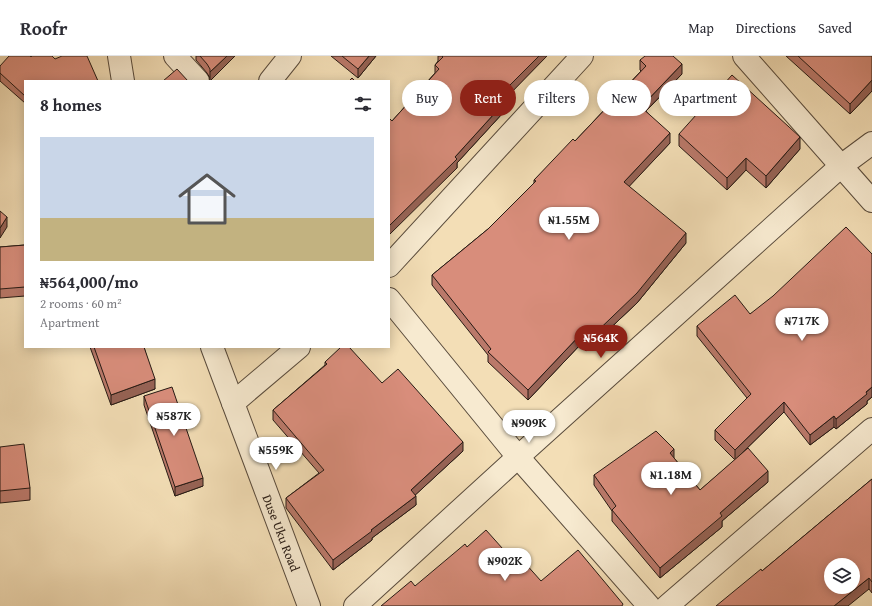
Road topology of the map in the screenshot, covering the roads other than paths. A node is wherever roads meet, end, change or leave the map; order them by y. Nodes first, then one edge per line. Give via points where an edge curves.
1 (119, 56) edge
2 (175, 56) edge
3 (290, 56) edge
4 (582, 56) edge
5 (744, 56) edge
6 (123, 80) edge
7 (197, 80) edge
8 (271, 80) edge
9 (872, 143) edge
10 (841, 166) junction
11 (872, 201) edge
12 (390, 265) edge
13 (390, 300) edge
14 (212, 348) edge
15 (298, 348) edge
16 (233, 403) junction
17 (872, 428) edge
18 (518, 457) junction
19 (308, 606) edge
20 (355, 606) edge
21 (649, 606) edge
22 (667, 606) edge

1 - 6 street
2 - 7 street
3 - 8 street
4 - 12 street
5 - 10 street
9 - 10 street
10 - 11 street
10 - 18 street
13 - 18 street
14 - 16 street, Duse Uku Road
15 - 16 street
16 - 19 street, Duse Uku Road
17 - 22 street
18 - 20 street
18 - 21 street

